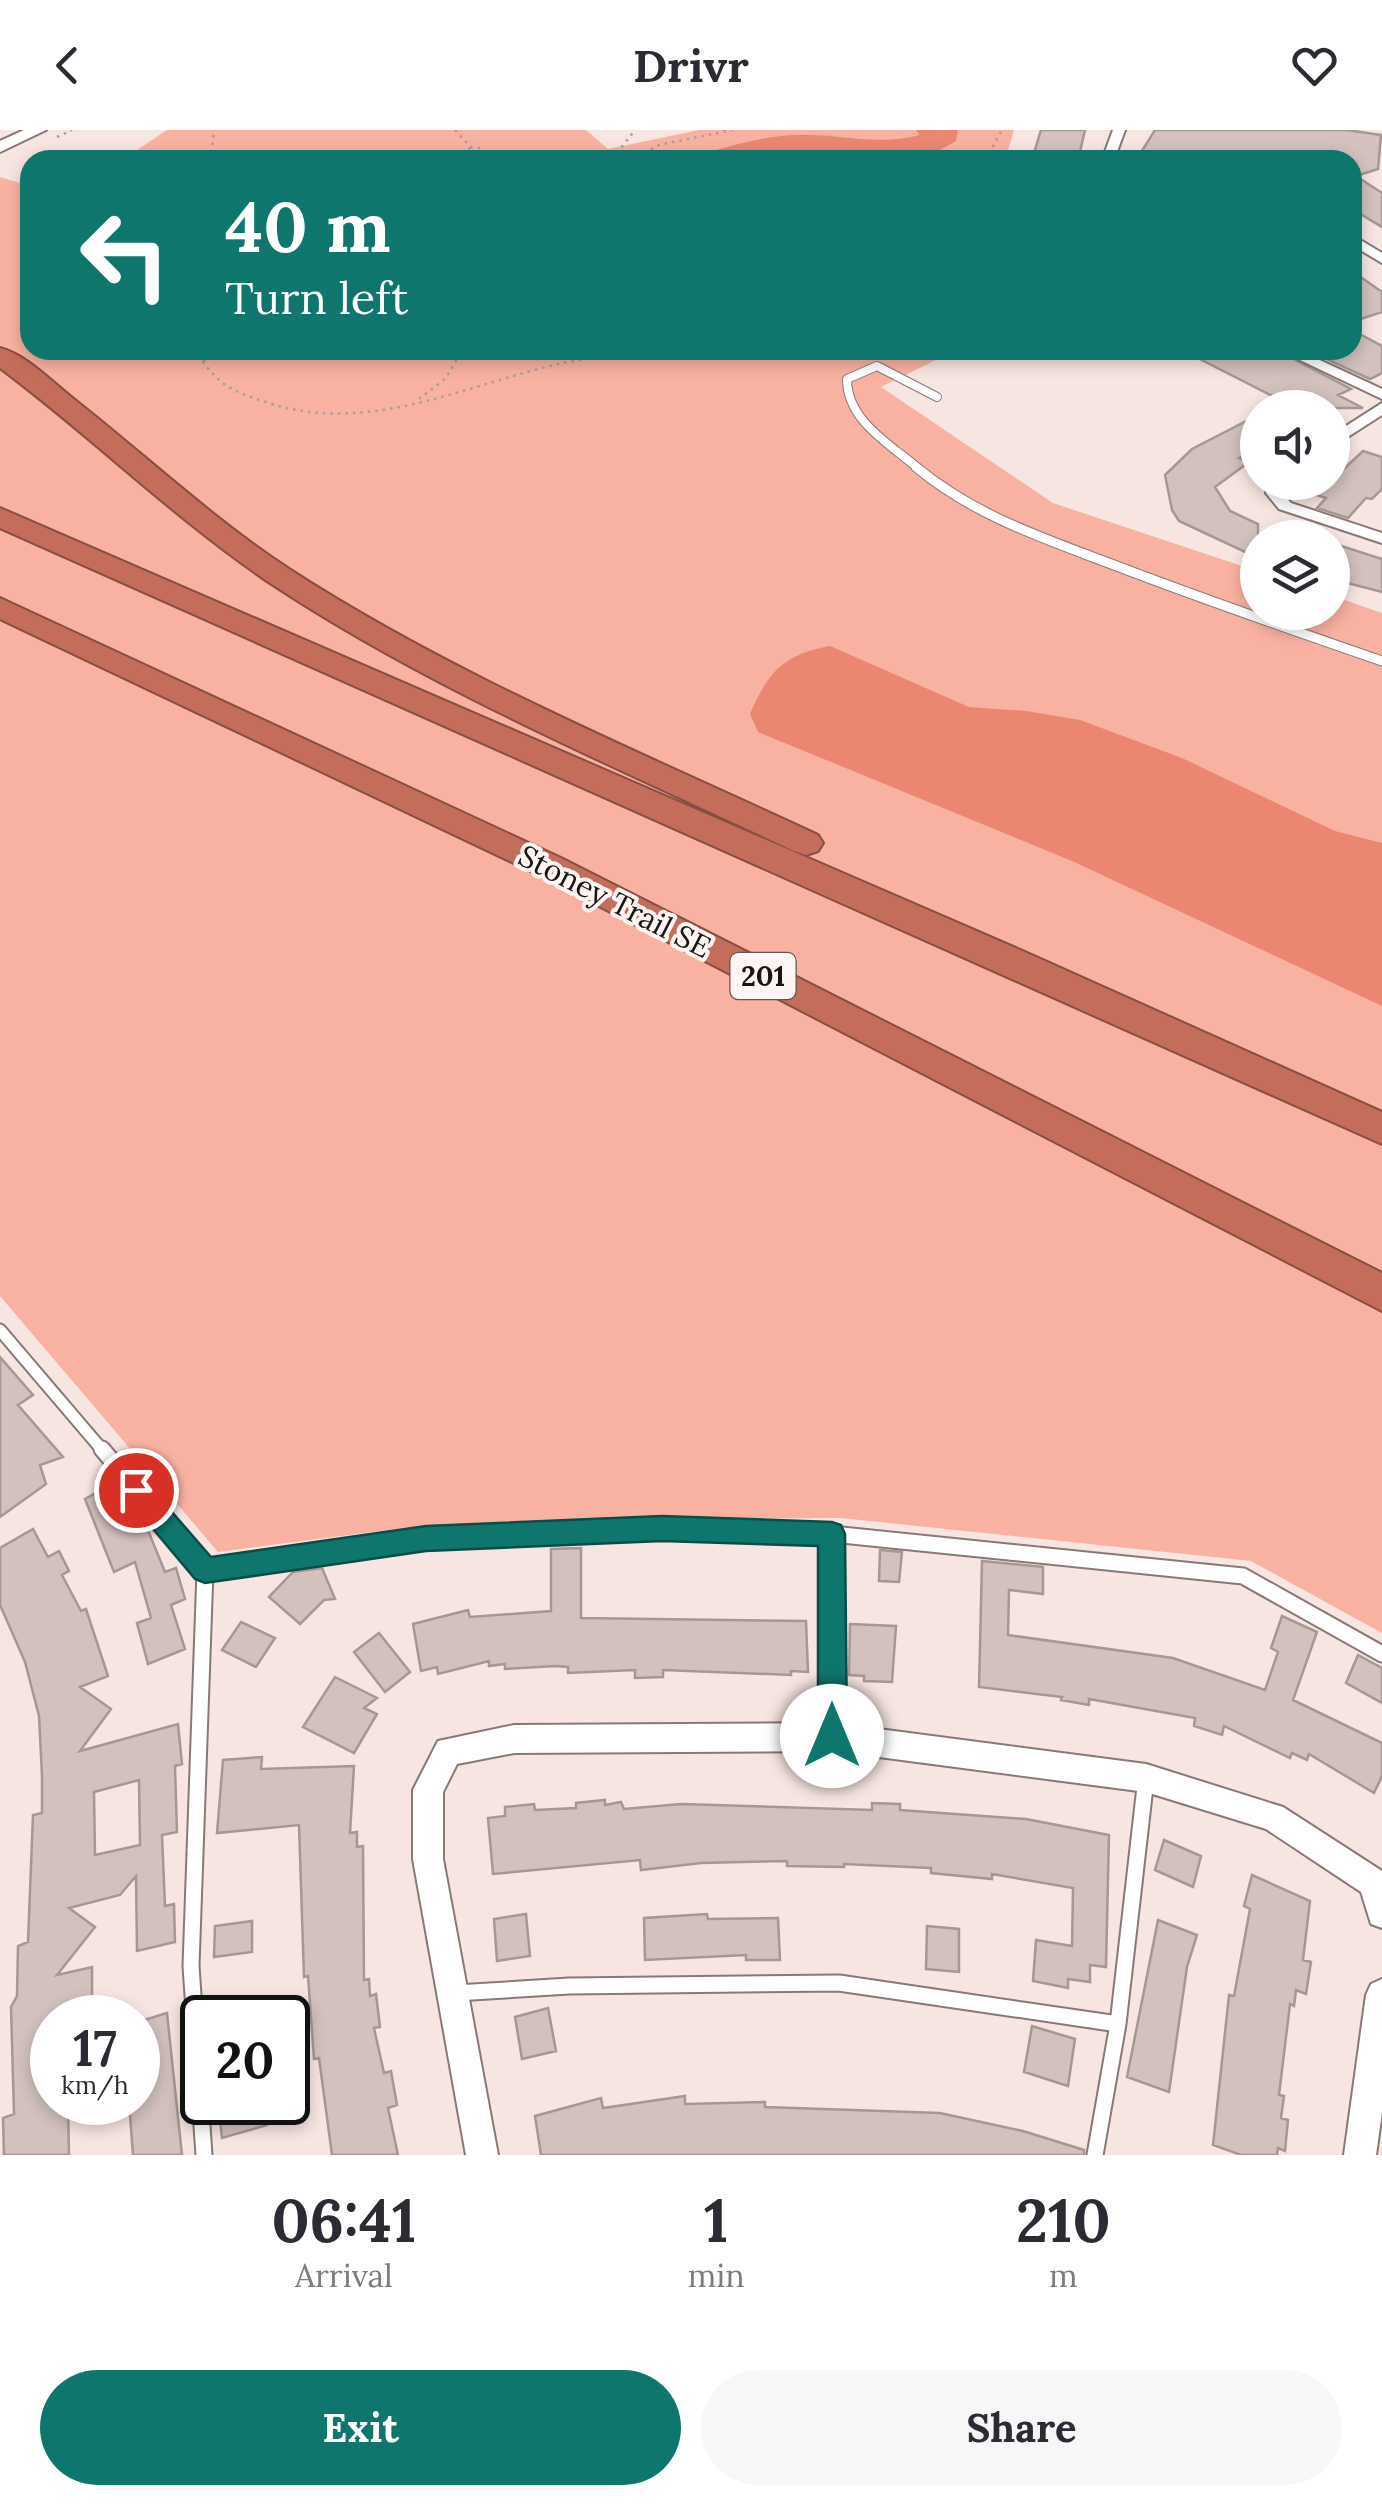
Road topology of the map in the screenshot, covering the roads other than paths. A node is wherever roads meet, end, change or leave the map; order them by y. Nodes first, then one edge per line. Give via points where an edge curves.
1 (38, 130) edge
2 (0, 147) edge
3 (0, 356) edge
4 (1307, 360) edge
5 (1382, 395) edge
6 (936, 397) dead end
7 (1382, 408) edge
8 (1350, 430) edge
9 (1280, 500) edge
10 (0, 518) edge
11 (1382, 538) edge
12 (0, 607) edge
13 (1382, 661) edge
14 (1012, 961) junction
15 (1382, 1130) edge
16 (1382, 1293) edge
17 (0, 1330) edge
18 (832, 1534) junction
19 (205, 1570) junction
20 (1382, 1654) edge
21 (832, 1736) junction
22 (1146, 1778) junction
23 (1382, 1913) edge
24 (454, 1993) junction
25 (1382, 1994) edge
26 (1118, 2024) junction
27 (204, 2155) edge
28 (482, 2155) edge
29 (1095, 2155) edge
30 (1360, 2155) edge

1 - 2 main road
3 - 14 highway via 221,532 317,599 527,710 911,893
4 - 5 street
6 - 13 lane via 877,366 846,379 847,398 863,422 950,495 990,518
7 - 8 street
9 - 11 street
10 - 14 highway
12 - 16 highway, Stoney Trail SE / 201 via 549,866
14 - 15 highway
17 - 19 lane
18 - 19 lane via 662,1528 426,1539
18 - 20 lane via 1244,1576
18 - 21 lane
19 - 27 lane via 191,1966
21 - 22 street
21 - 24 street via 514,1738 448,1751 428,1790 428,1859
22 - 23 street via 1273,1817 1374,1883
22 - 26 lane
24 - 26 lane via 839,1983
24 - 28 street
25 - 30 street
26 - 29 lane

